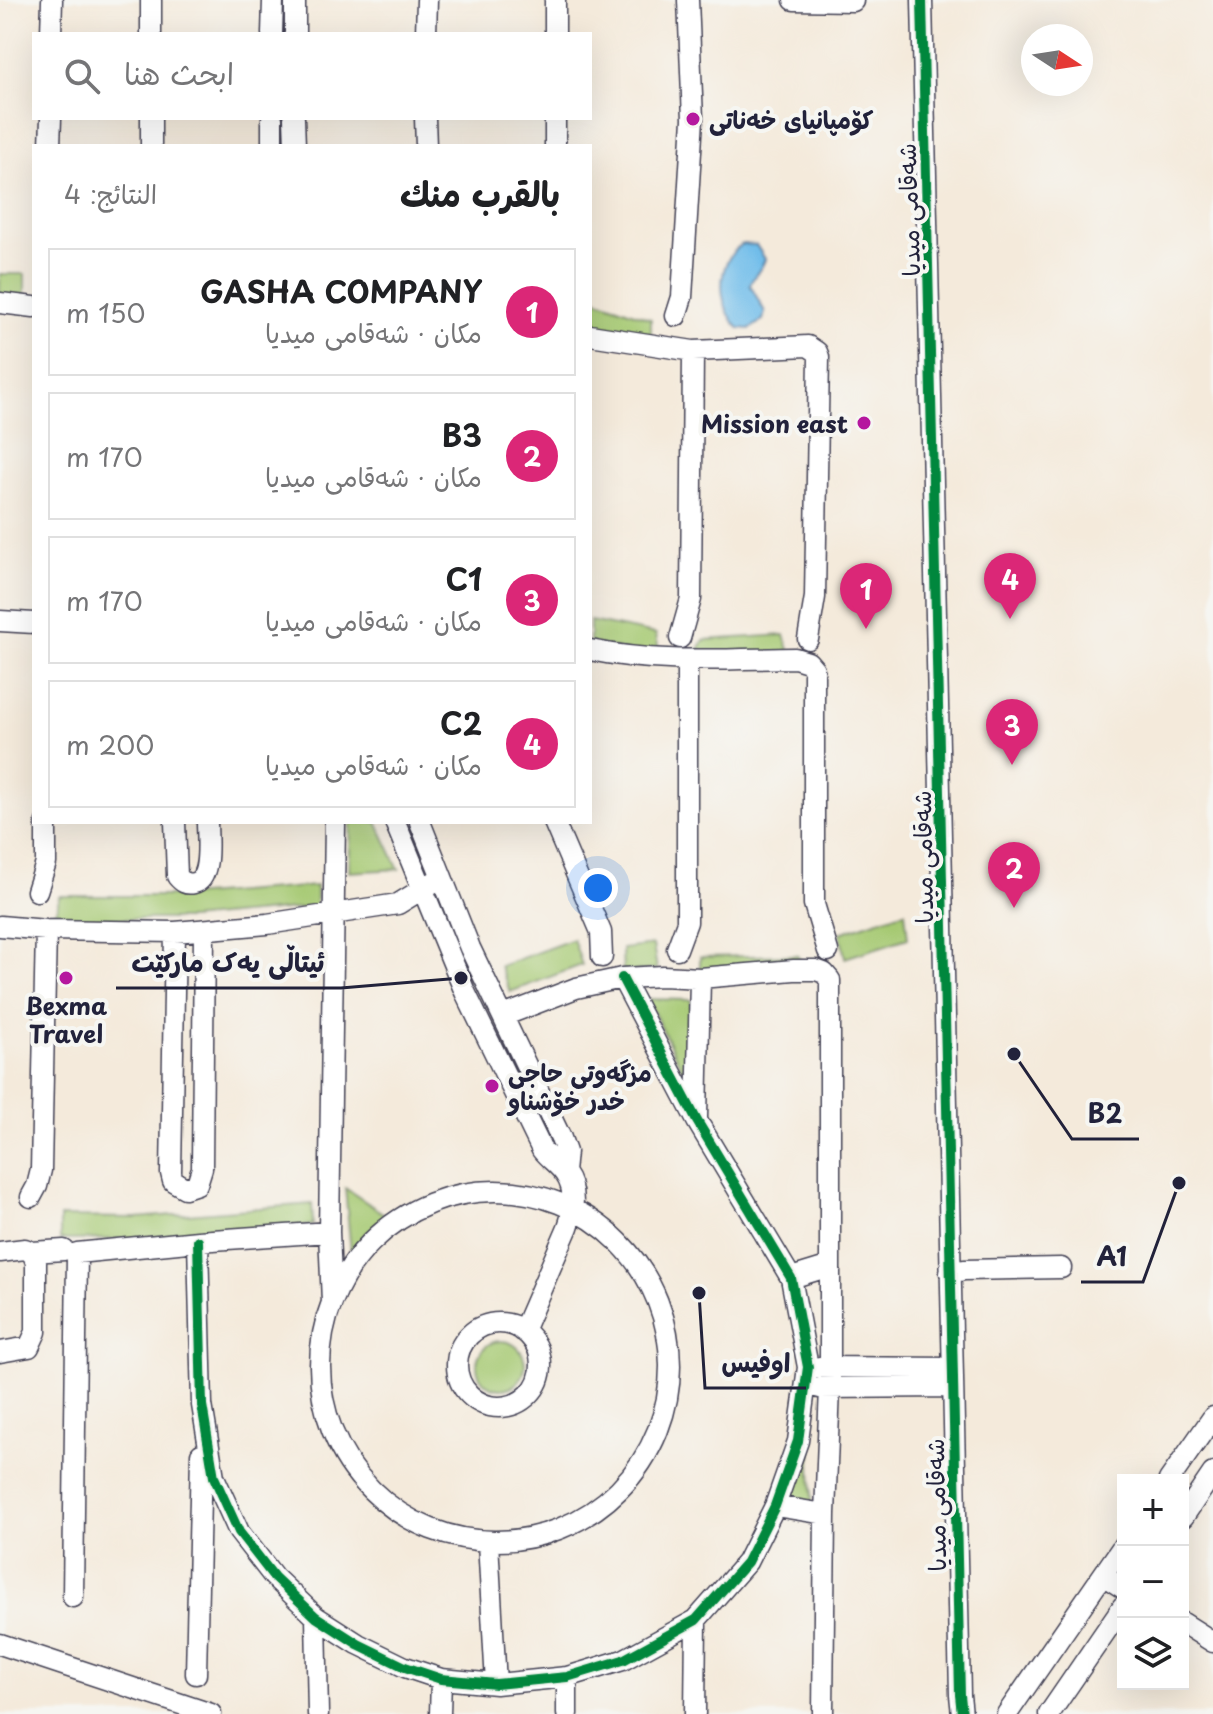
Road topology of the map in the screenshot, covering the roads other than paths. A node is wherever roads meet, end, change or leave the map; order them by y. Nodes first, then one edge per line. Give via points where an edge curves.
1 (52, 0) edge
2 (151, 0) edge
3 (273, 0) edge
4 (295, 0) edge
5 (427, 0) edge
6 (555, 0) edge
7 (688, 0) edge
8 (794, 0) edge
9 (922, 0) edge
10 (853, 1) edge
11 (51, 32) edge
12 (151, 32) edge
13 (272, 32) edge
14 (295, 32) edge
15 (426, 32) edge
16 (555, 32) edge
17 (51, 120) edge
18 (151, 120) edge
19 (272, 120) edge
20 (294, 120) edge
21 (425, 120) edge
22 (555, 120) edge
23 (50, 144) edge
24 (151, 144) edge
25 (272, 144) edge
26 (295, 144) edge
27 (426, 144) edge
28 (555, 144) edge
29 (0, 303) edge
30 (32, 307) edge
31 (676, 316) dead end
32 (592, 335) edge
33 (693, 351) junction
34 (0, 621) edge
35 (32, 623) edge
36 (680, 638) dead end
37 (808, 639) dead end
38 (592, 650) edge
39 (687, 660) junction
40 (46, 824) edge
41 (175, 824) edge
42 (207, 824) edge
43 (335, 824) edge
44 (396, 824) edge
45 (421, 824) edge
46 (556, 825) edge
47 (442, 877) junction
48 (421, 890) junction
49 (37, 891) dead end
50 (335, 914) junction
51 (0, 926) edge
52 (46, 930) junction
53 (204, 931) junction
54 (175, 932) junction
55 (677, 949) dead end
56 (828, 951) dead end
57 (602, 957) dead end
58 (622, 978) junction
59 (700, 978) junction
60 (503, 1016) junction
61 (697, 1121) junction
62 (564, 1172) junction
63 (31, 1197) dead end
64 (573, 1209) junction
65 (329, 1232) junction
66 (198, 1241) junction
67 (64, 1250) dead end
68 (0, 1252) edge
69 (32, 1252) junction
70 (830, 1266) junction
71 (1061, 1268) dead end
72 (950, 1273) junction
73 (791, 1278) junction
74 (332, 1305) junction
75 (523, 1331) junction
76 (0, 1352) edge
77 (952, 1377) junction
78 (808, 1378) junction
79 (830, 1378) junction
80 (202, 1405) junction
81 (1213, 1417) edge
82 (1213, 1473) edge
83 (1173, 1474) edge
84 (775, 1506) junction
85 (1189, 1508) edge
86 (825, 1514) junction
87 (488, 1542) junction
88 (1117, 1555) edge
89 (1103, 1575) junction
90 (1117, 1584) edge
91 (73, 1597) dead end
92 (1117, 1615) edge
93 (316, 1617) junction
94 (696, 1620) junction
95 (1189, 1627) edge
96 (1213, 1642) edge
97 (0, 1644) edge
98 (196, 1674) dead end
99 (567, 1677) junction
100 (441, 1679) junction
101 (496, 1684) junction
102 (211, 1714) edge
103 (318, 1714) edge
104 (440, 1714) edge
105 (567, 1714) edge
106 (695, 1714) edge
107 (823, 1714) edge
108 (962, 1714) edge
109 (1007, 1714) edge
110 (1049, 1714) edge

1 - 11 street
2 - 12 street
3 - 13 street
4 - 14 street
5 - 15 street
6 - 16 street
7 - 31 street via 693,119 682,297
8 - 10 street
9 - 72 street, شەقامی میدیا
17 - 23 street
18 - 24 street
19 - 25 street
20 - 26 street
21 - 27 street
22 - 28 street
29 - 30 street
32 - 33 street
33 - 36 street via 691,599
33 - 37 street via 808,346 819,357 815,597
34 - 35 street
38 - 39 street
39 - 55 street via 687,922
39 - 56 street via 795,658 814,669 814,904
40 - 49 street via 46,863
41 - 42 street via 177,876 192,884 205,875
43 - 50 street
44 - 48 street
45 - 47 street
46 - 57 street via 601,932
47 - 48 street
47 - 60 street
48 - 50 street via 398,904
48 - 62 street via 542,1150
50 - 53 street
50 - 65 street
51 - 52 street
52 - 54 street
52 - 63 street via 41,1170
53 - 54 street
53 - 54 street via 202,1168 197,1184 185,1188 173,1181 171,1163
58 - 59 street
58 - 60 street via 576,988
58 - 61 street
59 - 61 street
59 - 70 street via 816,970 830,980
60 - 62 street via 561,1138
61 - 73 street
62 - 64 street
64 - 74 street via 502,1191 430,1204 370,1245
64 - 75 street
64 - 87 street via 616,1240 648,1281 663,1318 670,1357 664,1410 644,1459 610,1499 540,1536
65 - 66 street
65 - 74 street
66 - 80 street
66 - 91 street via 77,1253
67 - 69 street
68 - 69 street
69 - 76 street via 34,1340 29,1347
70 - 73 street
70 - 79 street
71 - 72 street
72 - 77 street, شەقامی میدیا
73 - 78 street
74 - 87 street via 321,1370 327,1413 344,1454 370,1489 404,1516 444,1534
75 - 75 street via 497,1323 483,1326 463,1344 457,1371 461,1384 480,1403 507,1406 531,1392 538,1380 539,1353
77 - 79 street
77 - 108 street, شەقامی میدیا
78 - 79 street
78 - 84 street via 798,1441
79 - 86 street
80 - 93 street via 214,1477 239,1532 274,1577
80 - 98 street
81 - 83 street
82 - 85 street
84 - 86 street
84 - 94 street via 747,1562
86 - 107 street
87 - 101 street
88 - 89 street
89 - 90 street
89 - 109 street
92 - 110 street
93 - 100 street via 358,1644
93 - 103 street
94 - 99 street via 623,1660
94 - 106 street
95 - 96 street
97 - 102 street
99 - 101 street
99 - 105 street
100 - 101 street
100 - 104 street

